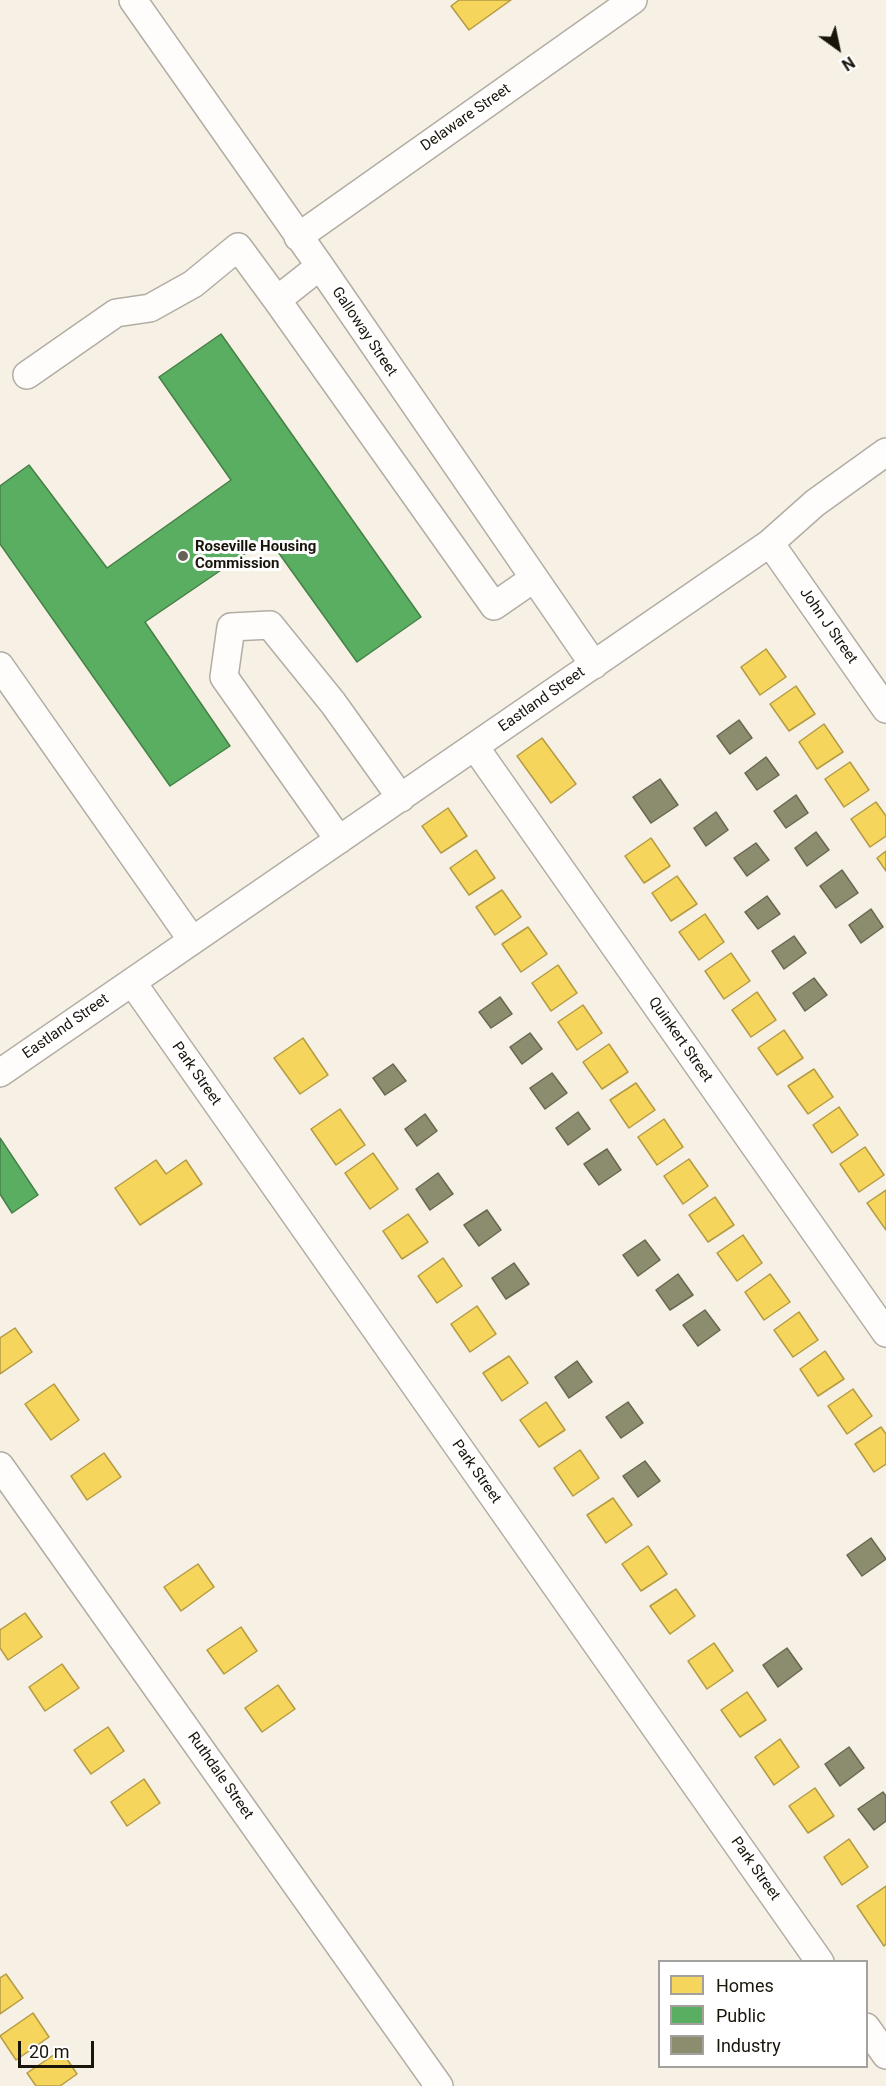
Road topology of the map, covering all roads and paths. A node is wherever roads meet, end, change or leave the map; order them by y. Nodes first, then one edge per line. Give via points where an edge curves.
1 (133, 0) edge
2 (633, 0) edge
3 (298, 237) junction
4 (320, 266) junction
5 (277, 300) junction
6 (27, 375) dead end
7 (886, 452) edge
8 (770, 543) junction
9 (533, 579) junction
10 (594, 665) junction
11 (0, 666) edge
12 (886, 709) edge
13 (475, 747) junction
14 (401, 798) junction
15 (339, 840) junction
16 (192, 940) junction
17 (132, 982) junction
18 (0, 1073) edge
19 (886, 1333) edge
20 (0, 1466) edge
21 (819, 1960) edge
22 (868, 2028) edge
23 (886, 2055) edge
24 (439, 2086) edge

1 - 3 street, Galloway Street
2 - 3 street, Delaware Street
3 - 4 street, Galloway Street
4 - 5 street
4 - 9 street, Galloway Street
5 - 6 street via 238,247 193,284 150,308 116,313
5 - 9 street via 494,606
7 - 8 street, Eastland Street via 815,503
8 - 10 street, Eastland Street
8 - 12 street, John J Street
9 - 10 street, Galloway Street
10 - 13 street, Eastland Street
11 - 16 street
13 - 14 street, Eastland Street
13 - 19 street, Quinkert Street
14 - 15 street, Eastland Street
14 - 15 street via 333,703 270,625 231,627 224,676
15 - 16 street, Eastland Street
16 - 17 street, Eastland Street
17 - 18 street, Eastland Street
17 - 21 street, Park Street
20 - 24 street, Ruthdale Street
22 - 23 street

